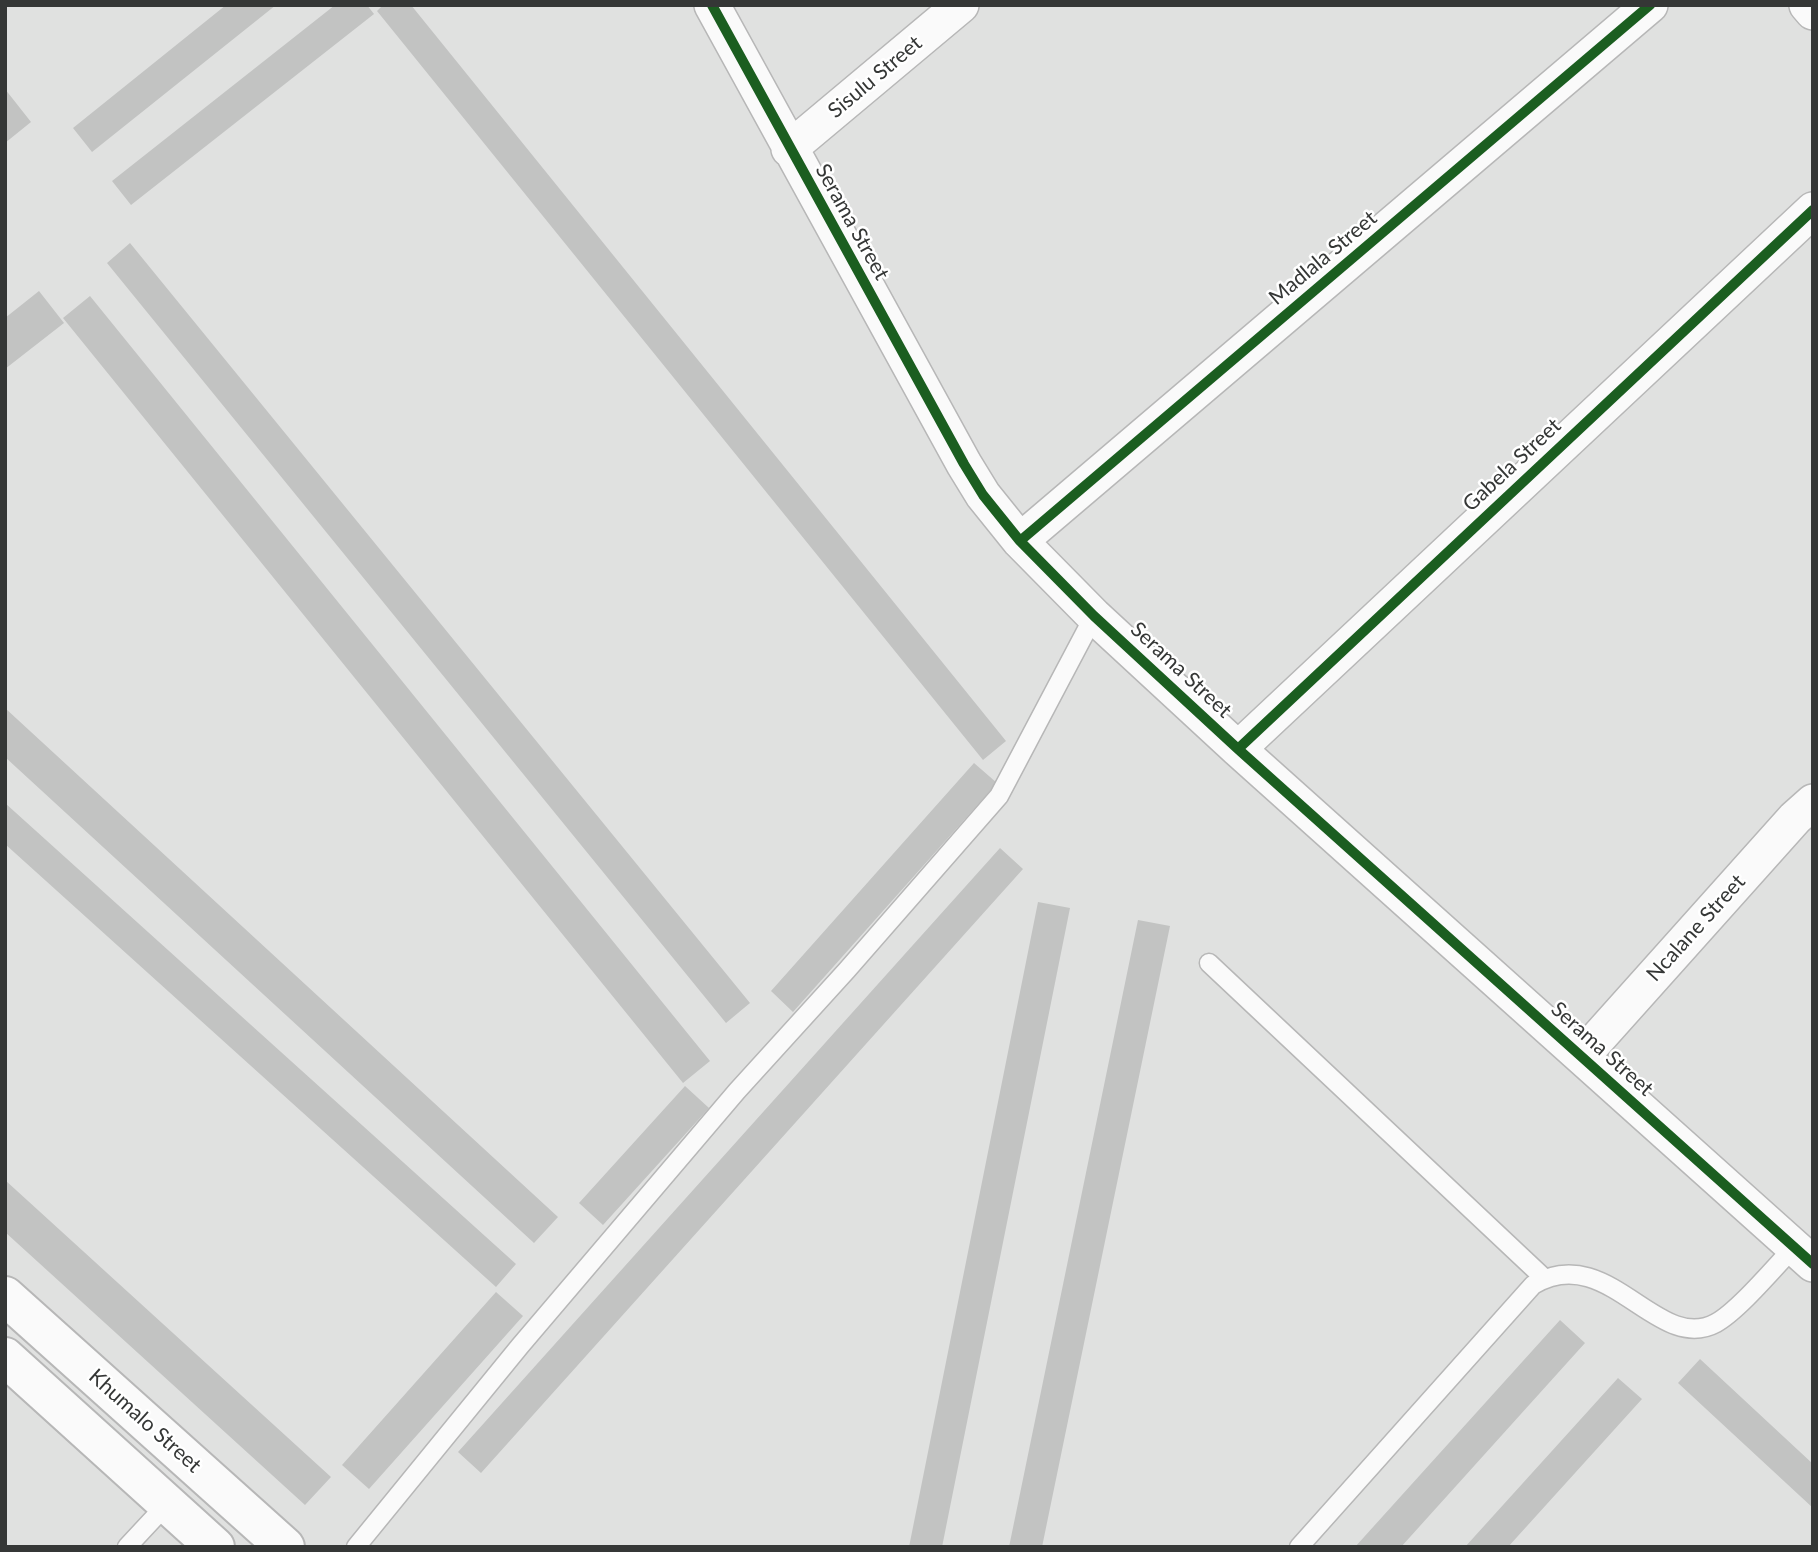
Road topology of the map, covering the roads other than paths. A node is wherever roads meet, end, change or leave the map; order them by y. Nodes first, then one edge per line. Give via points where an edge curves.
1 (712, 5) edge
2 (961, 5) edge
3 (1650, 5) edge
4 (1807, 5) edge
5 (1813, 12) edge
6 (789, 149) junction
7 (1813, 210) edge
8 (1020, 541) junction
9 (1094, 616) junction
10 (1238, 749) junction
11 (1813, 802) edge
12 (1209, 963) dead end
13 (1582, 1056) junction
14 (1806, 1254) edge
15 (1544, 1278) junction
16 (5, 1296) edge
17 (5, 1357) edge
18 (167, 1504) junction
19 (127, 1547) edge
20 (215, 1547) edge
21 (285, 1547) edge
22 (356, 1547) edge
23 (1299, 1547) edge

1 - 6 street, Serama Street
2 - 6 street, Sisulu Street
3 - 8 street, Madlala Street
4 - 5 street
6 - 8 street, Serama Street via 964,464
7 - 10 street, Gabela Street
8 - 9 street, Serama Street
9 - 10 street, Serama Street
9 - 22 lane via 999,796 737,1091
10 - 13 street, Serama Street
11 - 13 street, Ncalane Street
12 - 15 lane
13 - 14 street, Serama Street
14 - 15 lane via 1706,1327 1667,1320 1593,1277 1575,1273
15 - 23 lane via 1526,1292
16 - 21 street, Khumalo Street
17 - 18 street
18 - 19 lane
18 - 20 street

